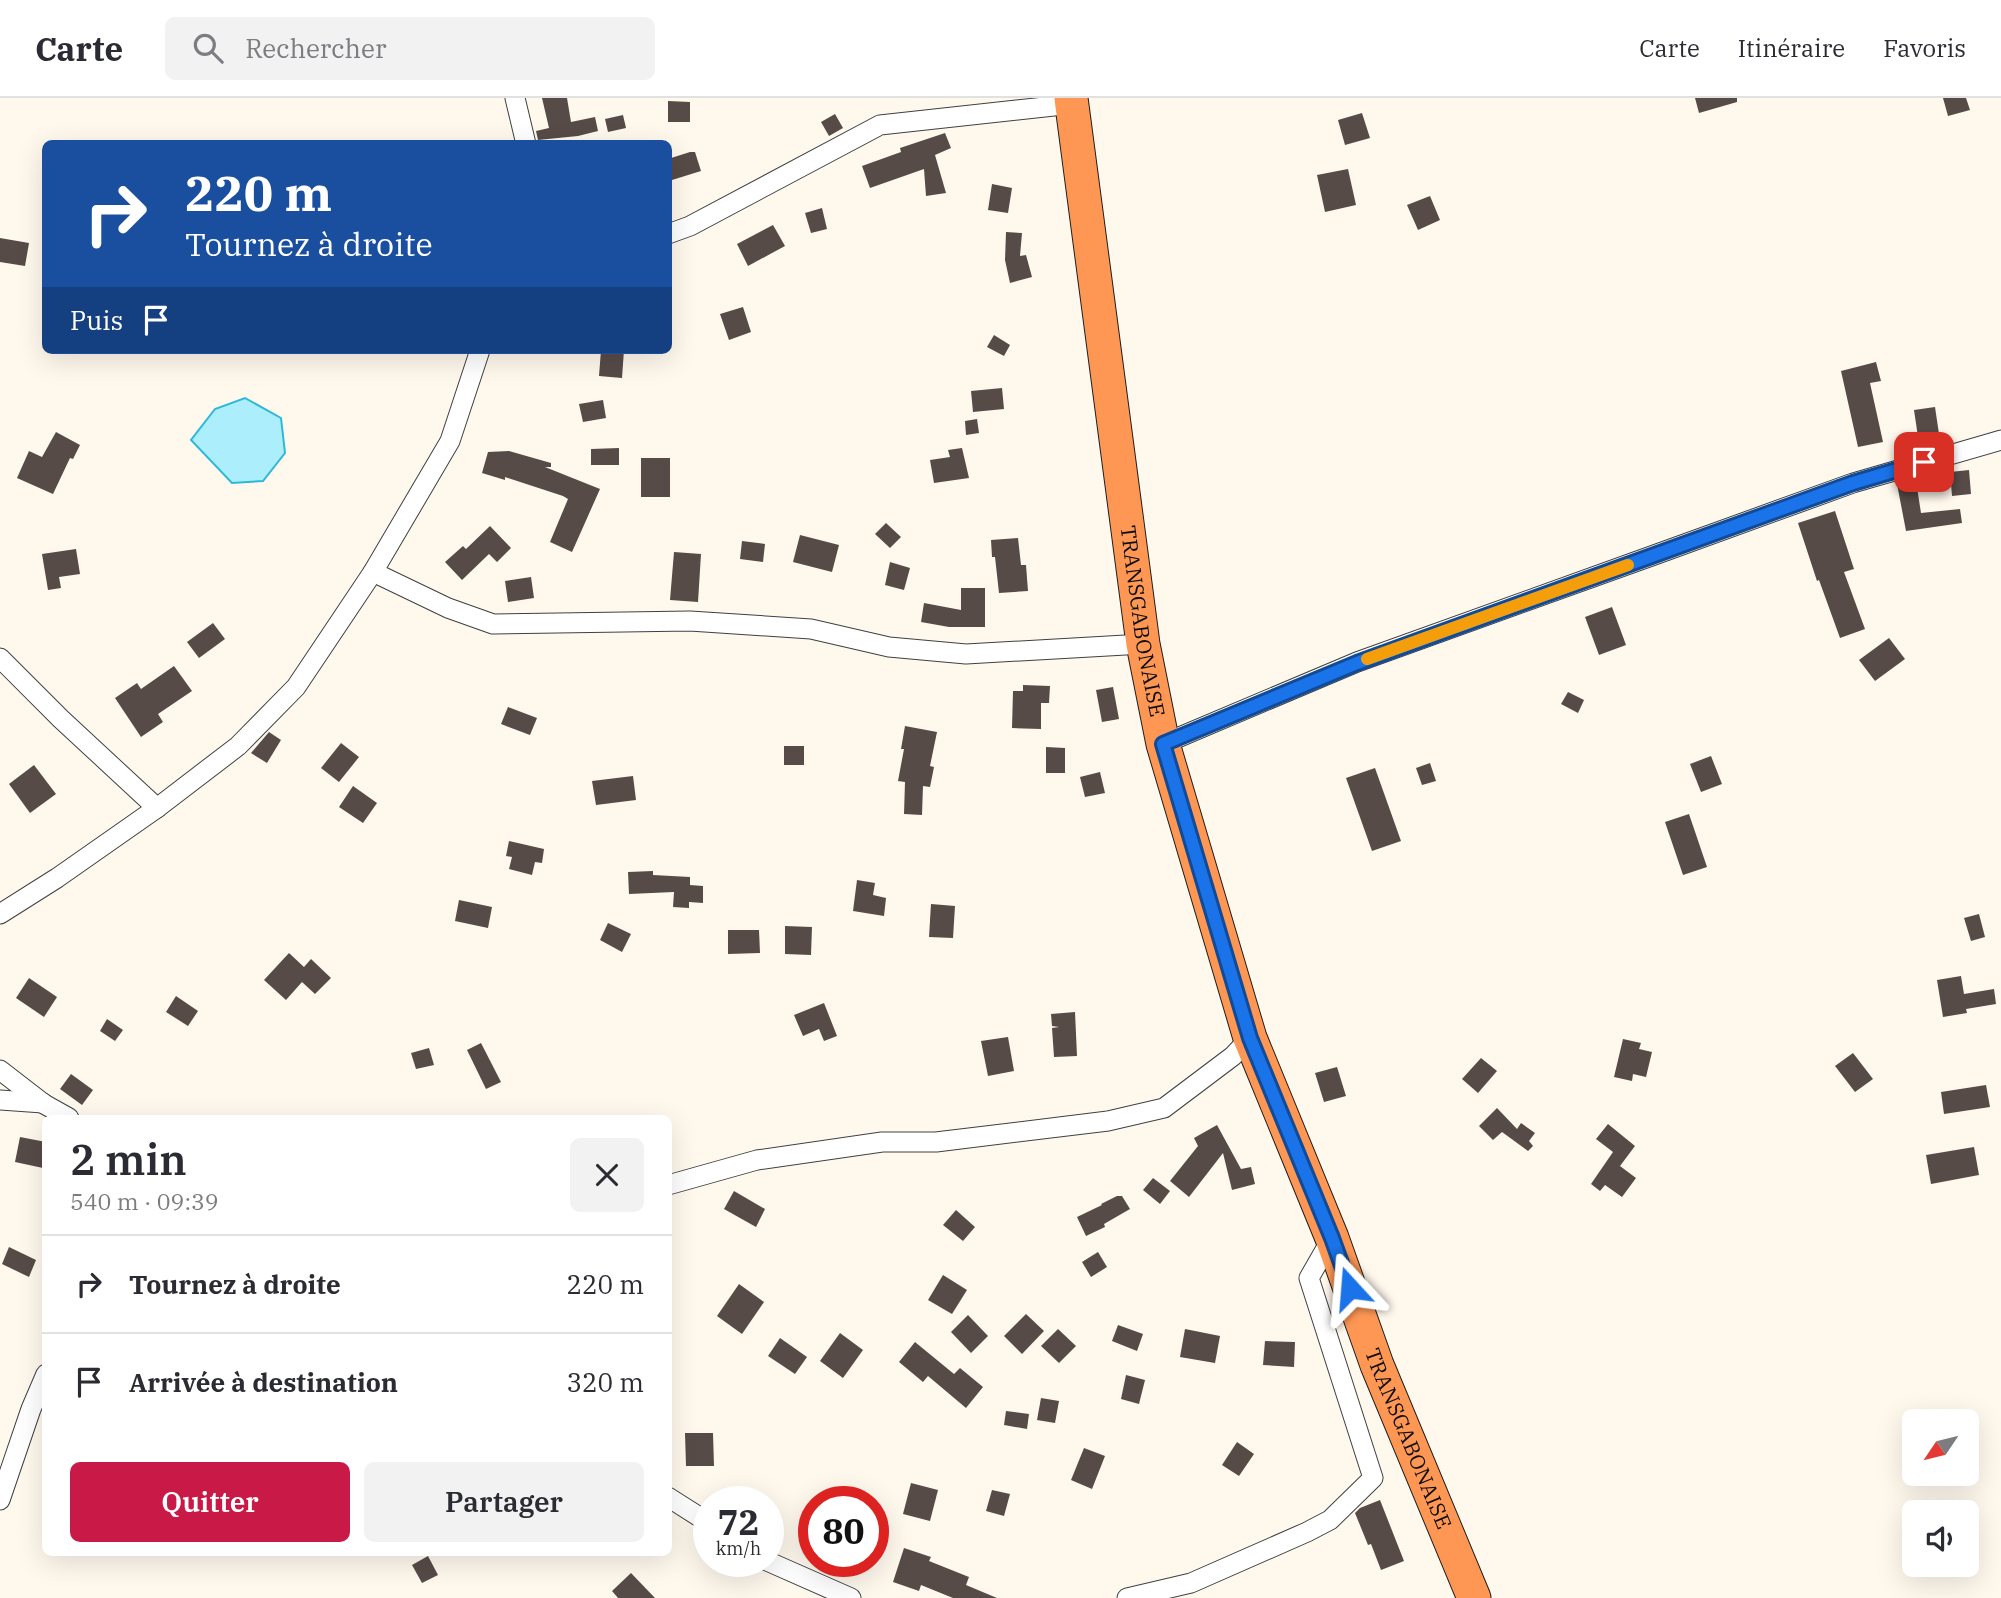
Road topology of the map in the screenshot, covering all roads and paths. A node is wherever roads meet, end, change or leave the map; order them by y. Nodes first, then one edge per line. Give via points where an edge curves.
1 (515, 98) edge
2 (1072, 101) edge
3 (525, 140) edge
4 (672, 233) edge
5 (479, 354) edge
6 (2001, 440) edge
7 (373, 572) junction
8 (1143, 644) junction
9 (0, 658) edge
10 (1163, 744) junction
11 (157, 808) junction
12 (0, 914) edge
13 (1250, 1038) junction
14 (0, 1070) edge
15 (0, 1100) edge
16 (44, 1104) junction
17 (64, 1115) edge
18 (672, 1184) edge
19 (1332, 1238) junction
20 (42, 1383) edge
21 (0, 1500) edge
22 (672, 1500) edge
23 (693, 1513) edge
24 (784, 1568) edge
25 (851, 1598) edge
26 (1127, 1598) edge
27 (1474, 1598) edge

1 - 3 street
2 - 4 street via 880,125
2 - 8 highway, TRANSGABONAISE
5 - 7 street via 450,442
6 - 10 street via 1853,483 1657,554 1357,663
7 - 8 street via 493,624 690,621 810,629 889,647 966,654
7 - 11 street via 296,687 238,746
8 - 10 highway, TRANSGABONAISE
9 - 11 street
10 - 13 highway, TRANSGABONAISE
11 - 12 street
13 - 18 street via 1164,1108 1096,1122 936,1142 881,1142 757,1160
13 - 19 highway, TRANSGABONAISE
14 - 16 street
15 - 16 street
16 - 17 street
19 - 26 street via 1309,1278 1373,1478 1330,1520 1307,1532 1191,1583
19 - 27 highway, TRANSGABONAISE via 1377,1365
20 - 21 street
22 - 23 street
24 - 25 street

